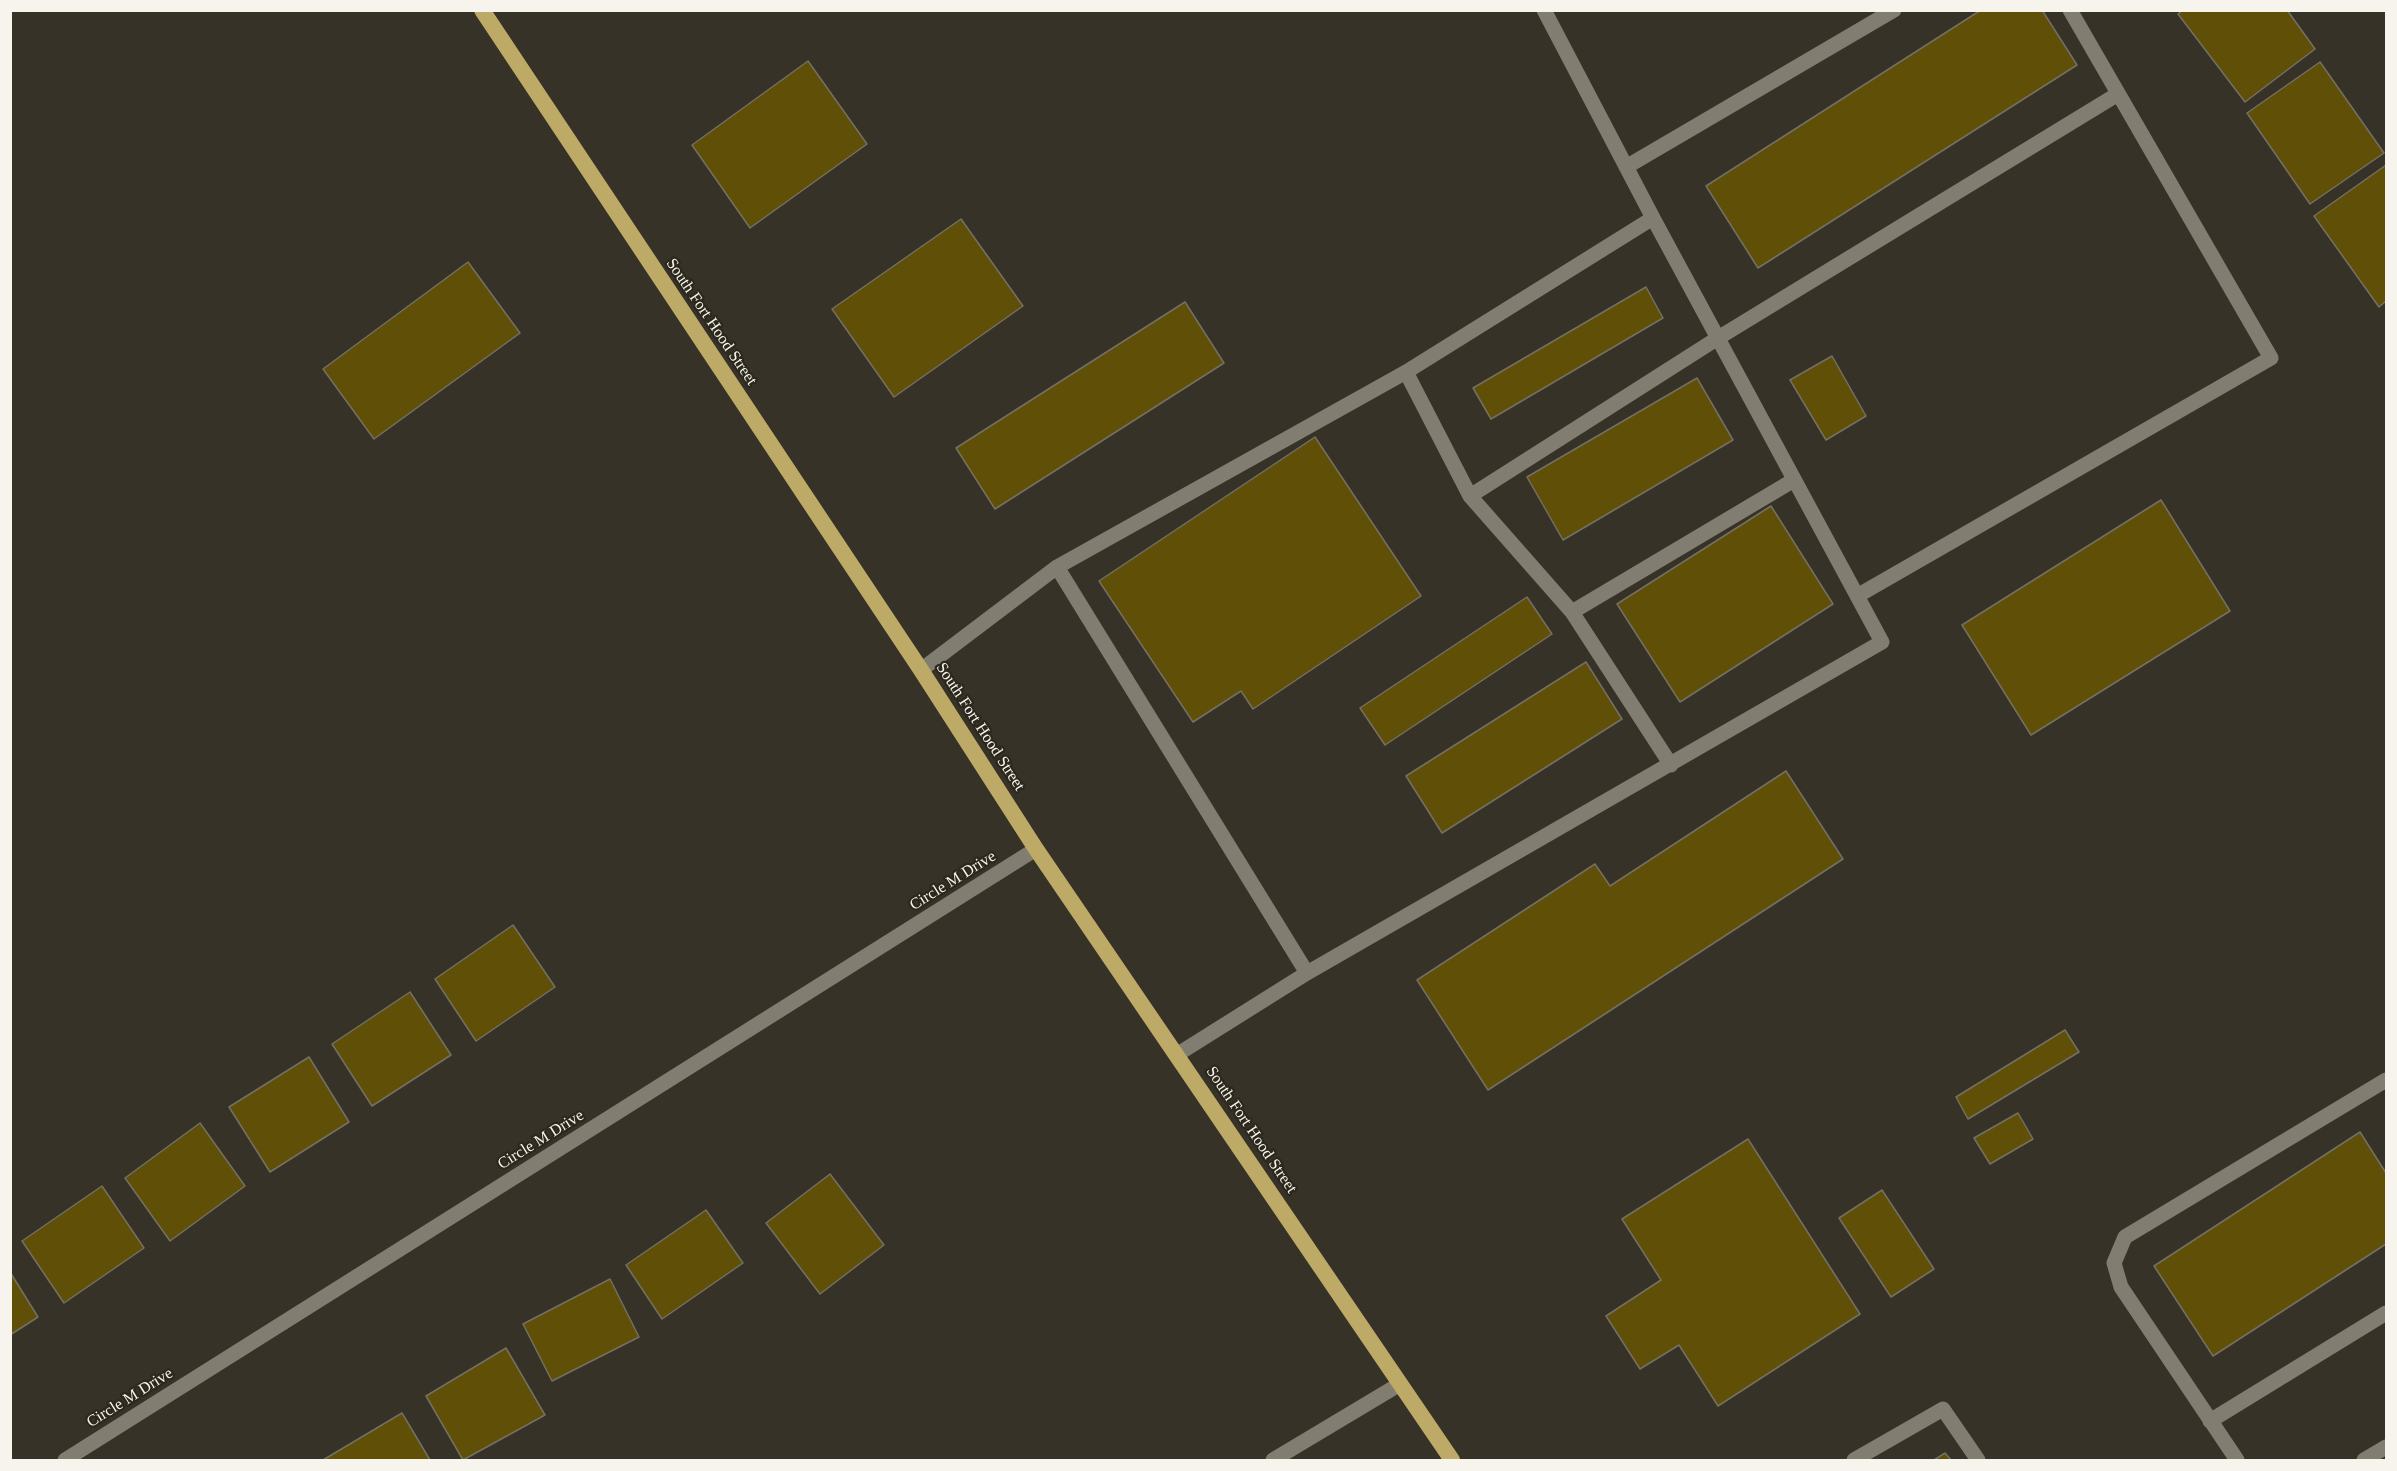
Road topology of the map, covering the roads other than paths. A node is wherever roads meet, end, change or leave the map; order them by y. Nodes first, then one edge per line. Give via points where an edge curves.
1 (482, 10) edge
2 (1544, 10) edge
3 (1894, 10) edge
4 (2070, 10) edge
5 (2118, 94) junction
6 (1626, 167) junction
7 (1653, 218) junction
8 (1718, 338) junction
9 (1406, 372) junction
10 (1794, 480) junction
11 (1470, 496) junction
12 (1057, 567) junction
13 (1857, 596) junction
14 (1572, 612) junction
15 (921, 670) junction
16 (1671, 765) junction
17 (1036, 849) junction
18 (1307, 973) junction
19 (1178, 1054) junction
20 (2386, 1080) edge
21 (2386, 1313) edge
22 (1400, 1384) junction
23 (2210, 1421) junction
24 (2386, 1447) edge
25 (65, 1461) edge
26 (1273, 1461) edge
27 (1452, 1461) edge
28 (1854, 1461) edge
29 (1978, 1461) edge
30 (2237, 1461) edge
31 (2364, 1461) edge

1 - 15 highway, South Fort Hood Street
2 - 6 street
3 - 6 street
4 - 5 street
5 - 8 street
5 - 13 street via 2271,358
6 - 7 street
7 - 8 street
7 - 9 street
8 - 10 street
8 - 11 street
9 - 11 street
9 - 12 street
10 - 13 street
10 - 14 street
11 - 14 street
12 - 15 street
12 - 18 street
13 - 16 street via 1882,642
14 - 16 street
15 - 17 highway, South Fort Hood Street
16 - 18 street
17 - 19 highway, South Fort Hood Street
17 - 25 street, Circle M Drive
18 - 19 street
19 - 22 highway, South Fort Hood Street
20 - 23 street via 2125,1237 2114,1263 2121,1287
21 - 23 street
22 - 26 street
22 - 27 highway, South Fort Hood Street
23 - 30 street
24 - 31 street
28 - 29 street via 1943,1409

